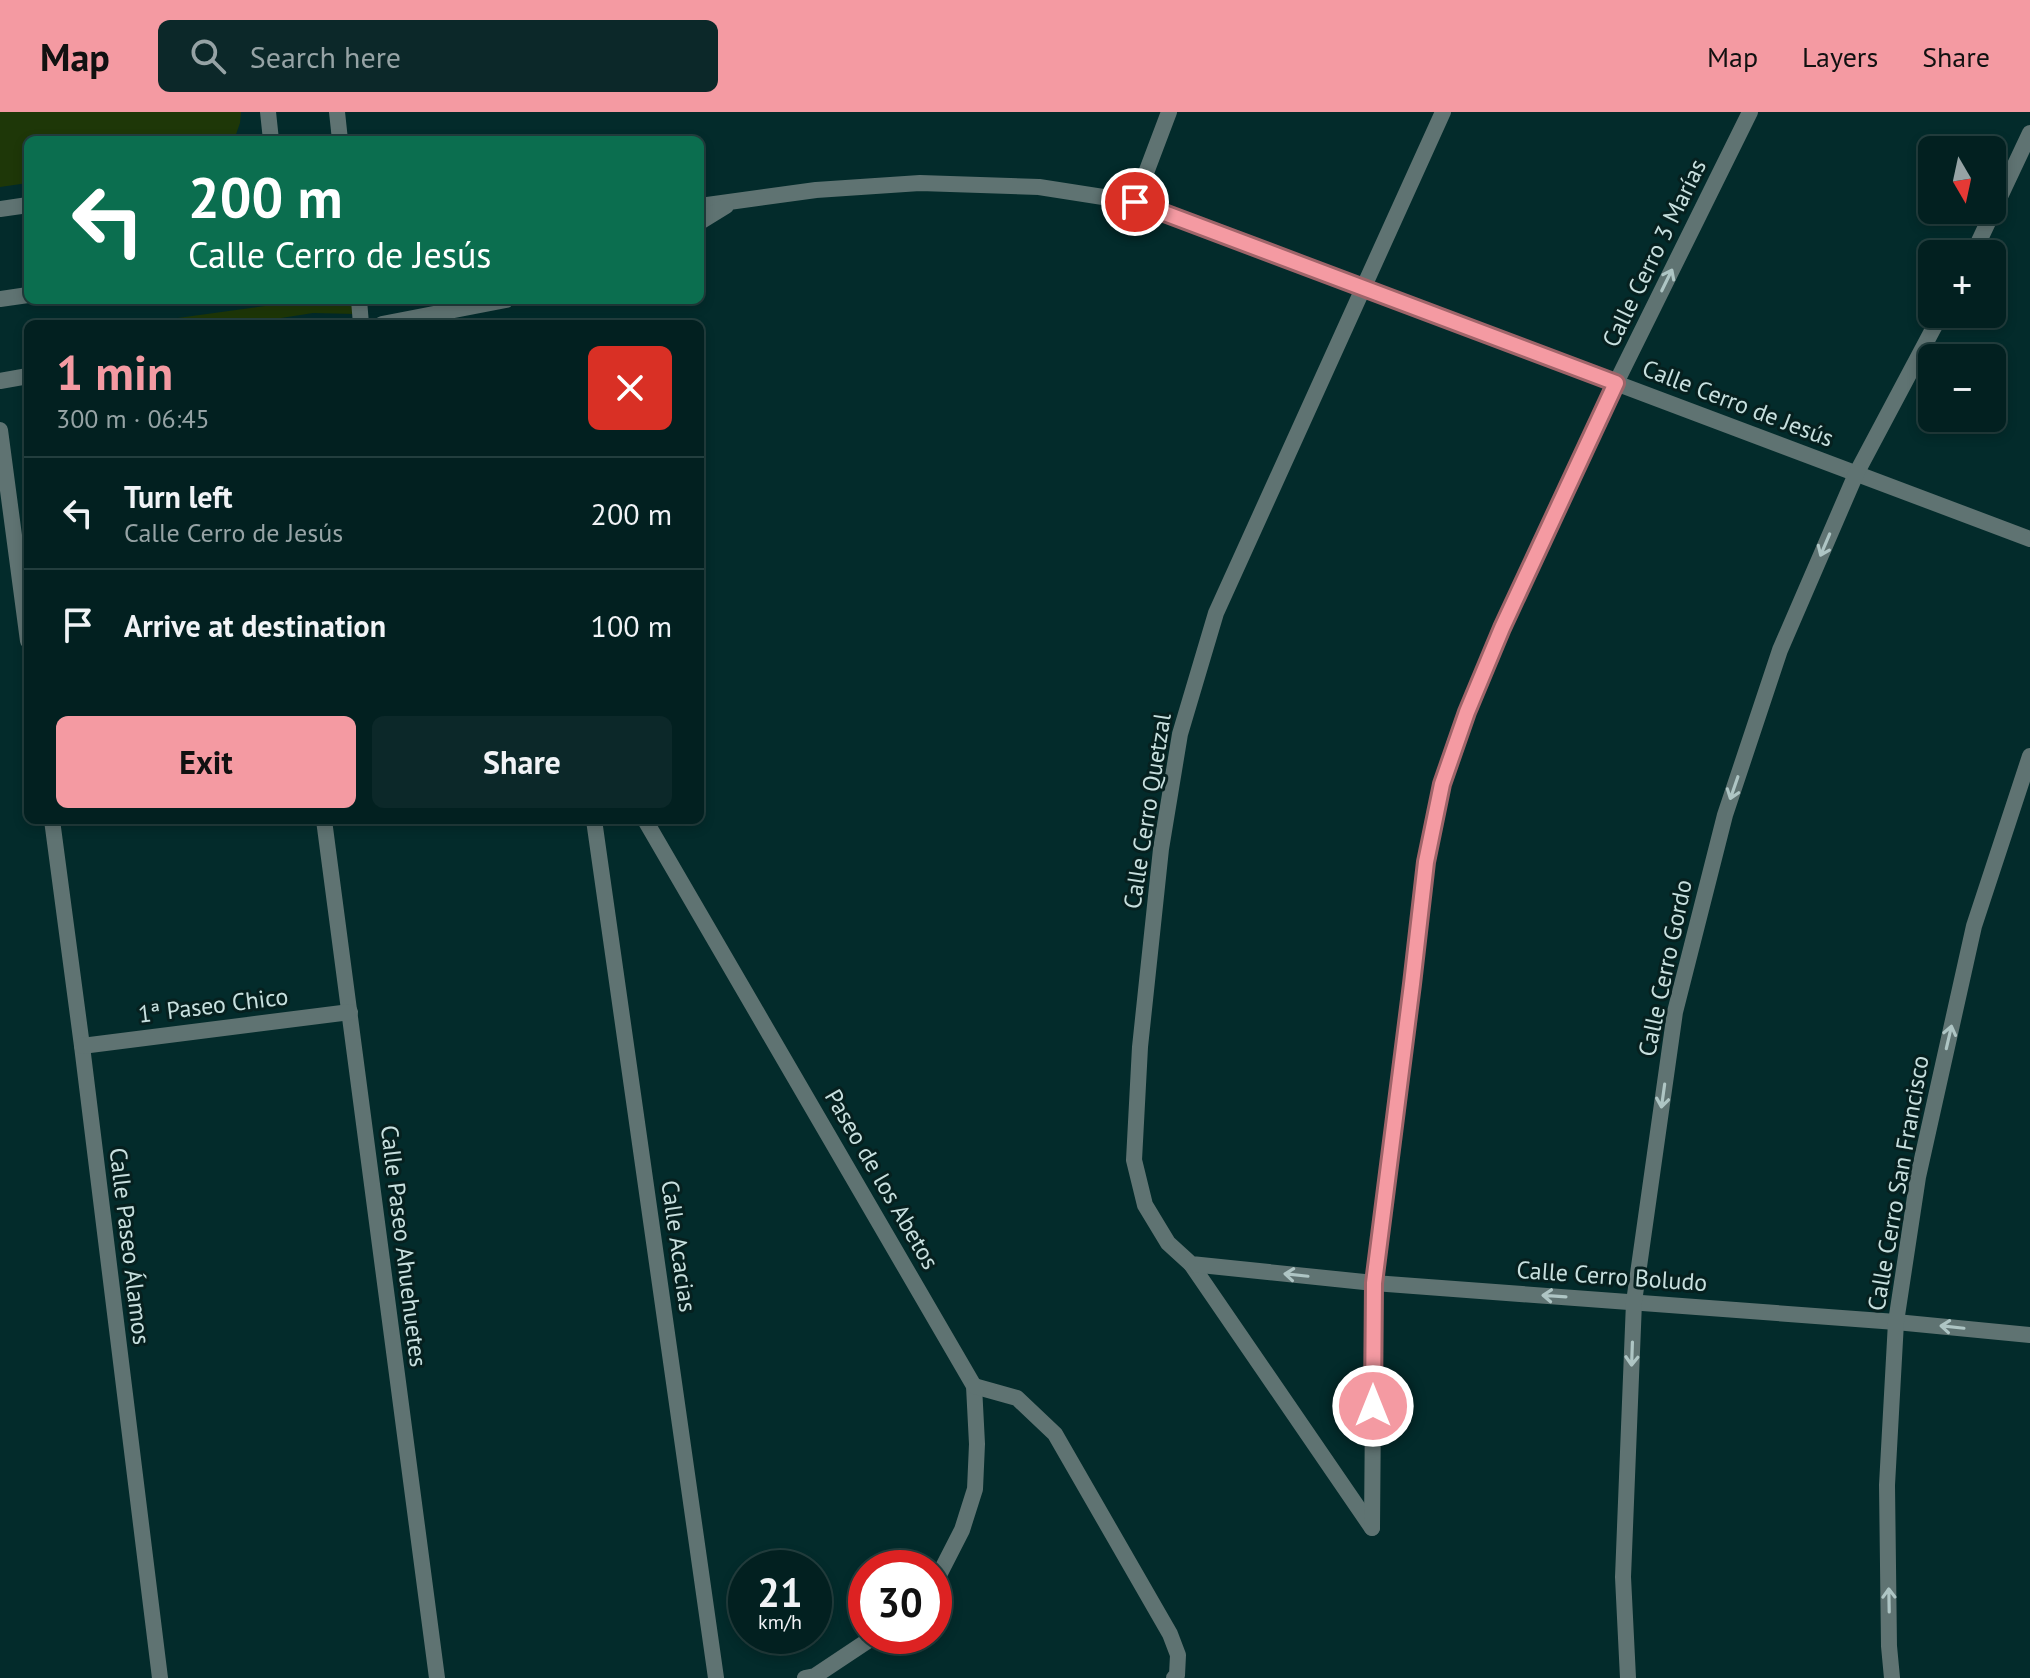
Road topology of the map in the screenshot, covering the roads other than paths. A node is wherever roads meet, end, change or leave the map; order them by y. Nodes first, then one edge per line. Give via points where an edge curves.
1 (268, 112) edge
2 (337, 112) edge
3 (1169, 112) edge
4 (1443, 112) edge
5 (1750, 112) edge
6 (2030, 133) edge
7 (271, 136) edge
8 (340, 136) edge
9 (1135, 202) junction
10 (731, 203) junction
11 (24, 206) edge
12 (704, 206) edge
13 (0, 209) edge
14 (704, 220) edge
15 (1980, 240) edge
16 (1364, 288) junction
17 (24, 296) edge
18 (0, 299) edge
19 (485, 304) edge
20 (403, 320) edge
21 (1934, 328) edge
22 (24, 377) edge
23 (0, 381) edge
24 (1616, 383) junction
25 (0, 430) edge
26 (1856, 474) junction
27 (2030, 539) edge
28 (24, 611) edge
29 (2030, 756) edge
30 (53, 824) edge
31 (325, 824) edge
32 (595, 824) edge
33 (647, 824) edge
34 (350, 1012) junction
35 (82, 1046) junction
36 (1191, 1264) junction
37 (1374, 1283) junction
38 (1634, 1302) junction
39 (1896, 1322) junction
40 (2030, 1335) edge
41 (974, 1386) junction
42 (1372, 1528) joint
43 (952, 1550) edge
44 (848, 1654) edge
45 (812, 1677) edge
46 (160, 1678) edge
47 (437, 1678) edge
48 (716, 1678) edge
49 (1174, 1678) edge
50 (1628, 1678) edge
51 (1892, 1678) edge

1 - 7 street
2 - 8 street
3 - 9 street
4 - 16 street, Calle Cerro Quetzal
24 -> 5 street, Calle Cerro 3 Marías
6 - 15 street
9 - 10 street, Calle Cerro de Jesús via 1039,187 920,183
9 - 16 street, Calle Cerro de Jesús
10 - 12 street, Calle Cerro de Jesús
10 - 14 street, Calle Cerro de Jesús
11 - 13 street
16 - 24 street, Calle Cerro de Jesús
16 - 36 street, Calle Cerro Quetzal via 1216,613 1180,734 1161,849 1134,1160 1145,1205 1168,1243
17 - 18 street
19 - 20 street
21 - 26 street, Calle Cerro Gordo
22 - 23 street
24 - 26 street, Calle Cerro de Jesús
24 - 37 street, Calle Cerro 3 Marías via 1502,628 1442,784 1426,862
25 - 28 street
26 - 27 street, Calle Cerro de Jesús
26 -> 38 street, Calle Cerro Gordo via 1780,650 1725,815 1675,1012
39 -> 29 street, Calle Cerro San Francisco via 1918,1177 1974,926
30 - 35 street, Calle Paseo Álamos
31 - 34 street, Calle Paseo Ahuehuetes
32 - 48 street, Calle Acacias
33 - 41 street, Paseo de los Abetos
34 - 35 street, 1ª Paseo Chico
34 - 47 street, Calle Paseo Ahuehuetes
35 - 46 street, Calle Paseo Álamos
37 -> 36 street, Calle Cerro Boludo
36 - 42 street, Calle Cerro Quetzal
38 -> 37 street, Calle Cerro Boludo
37 - 42 street, Calle Cerro 3 Marías
38 - 39 street, Calle Cerro Boludo
38 -> 50 street, Calle Cerro Gordo via 1623,1577
40 -> 39 street, Calle Cerro Boludo
51 -> 39 street, Calle Cerro San Francisco via 1887,1485
41 - 43 street, Paseo de los Abetos via 975,1489
41 - 49 street via 1017,1398 1055,1434 1170,1634 1178,1655
44 - 45 street

